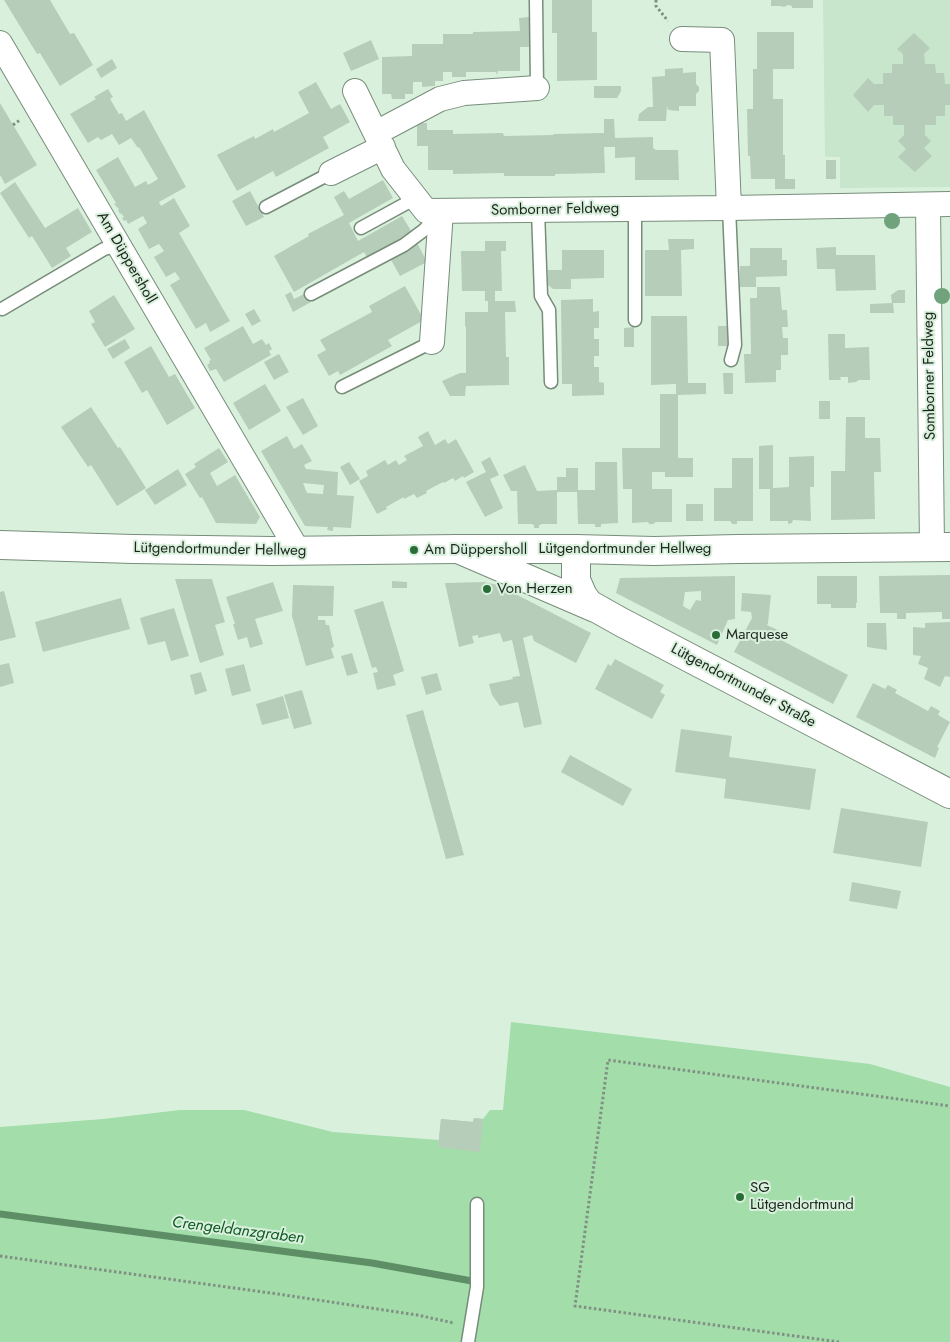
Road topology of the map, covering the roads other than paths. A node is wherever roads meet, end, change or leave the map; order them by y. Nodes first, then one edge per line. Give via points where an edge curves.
1 (536, 0) edge
2 (682, 39) dead end
3 (0, 43) edge
4 (537, 88) joint
5 (355, 91) dead end
6 (379, 140) junction
7 (331, 173) joint
8 (416, 198) junction
9 (939, 204) edge
10 (266, 207) dead end
11 (729, 208) junction
12 (635, 209) junction
13 (538, 210) junction
14 (442, 211) junction
15 (361, 228) dead end
16 (119, 245) junction
17 (311, 294) dead end
18 (2, 309) dead end
19 (635, 320) dead end
20 (432, 342) joint
21 (731, 360) dead end
22 (551, 382) dead end
23 (342, 387) dead end
24 (0, 545) edge
25 (941, 548) edge
26 (458, 549) junction
27 (576, 549) junction
28 (298, 551) junction
29 (598, 609) junction
30 (950, 794) edge
31 (477, 1204) dead end
32 (468, 1342) edge

1 - 4 lane
2 - 11 street via 722,40
3 - 16 street, Am Düppersholl
4 - 6 street via 464,93 440,99
5 - 6 street, Somborner Feldweg
6 - 7 street
6 - 8 street, Somborner Feldweg via 393,169
7 - 10 lane
8 - 14 street, Somborner Feldweg via 426,211
8 - 15 lane
9 - 11 street, Somborner Feldweg
9 - 25 street, Somborner Feldweg
11 - 12 street, Somborner Feldweg
11 - 21 lane via 735,345
12 - 13 street, Somborner Feldweg
12 - 19 lane
13 - 14 street, Somborner Feldweg
13 - 22 lane via 540,296 549,310
14 - 17 lane via 424,230 404,244
14 - 20 street
16 - 18 lane via 104,249
16 - 28 street, Am Düppersholl
20 - 23 lane
24 - 28 main road, Lütgendortmunder Hellweg
25 - 27 main road, Lütgendortmunder Hellweg
26 - 27 main road, Lütgendortmunder Hellweg
26 - 28 main road, Lütgendortmunder Hellweg
26 - 29 main road
27 - 29 main road, Lütgendortmunder Straße via 578,588 589,604
29 - 30 main road, Lütgendortmunder Straße
31 - 32 lane via 477,1287

